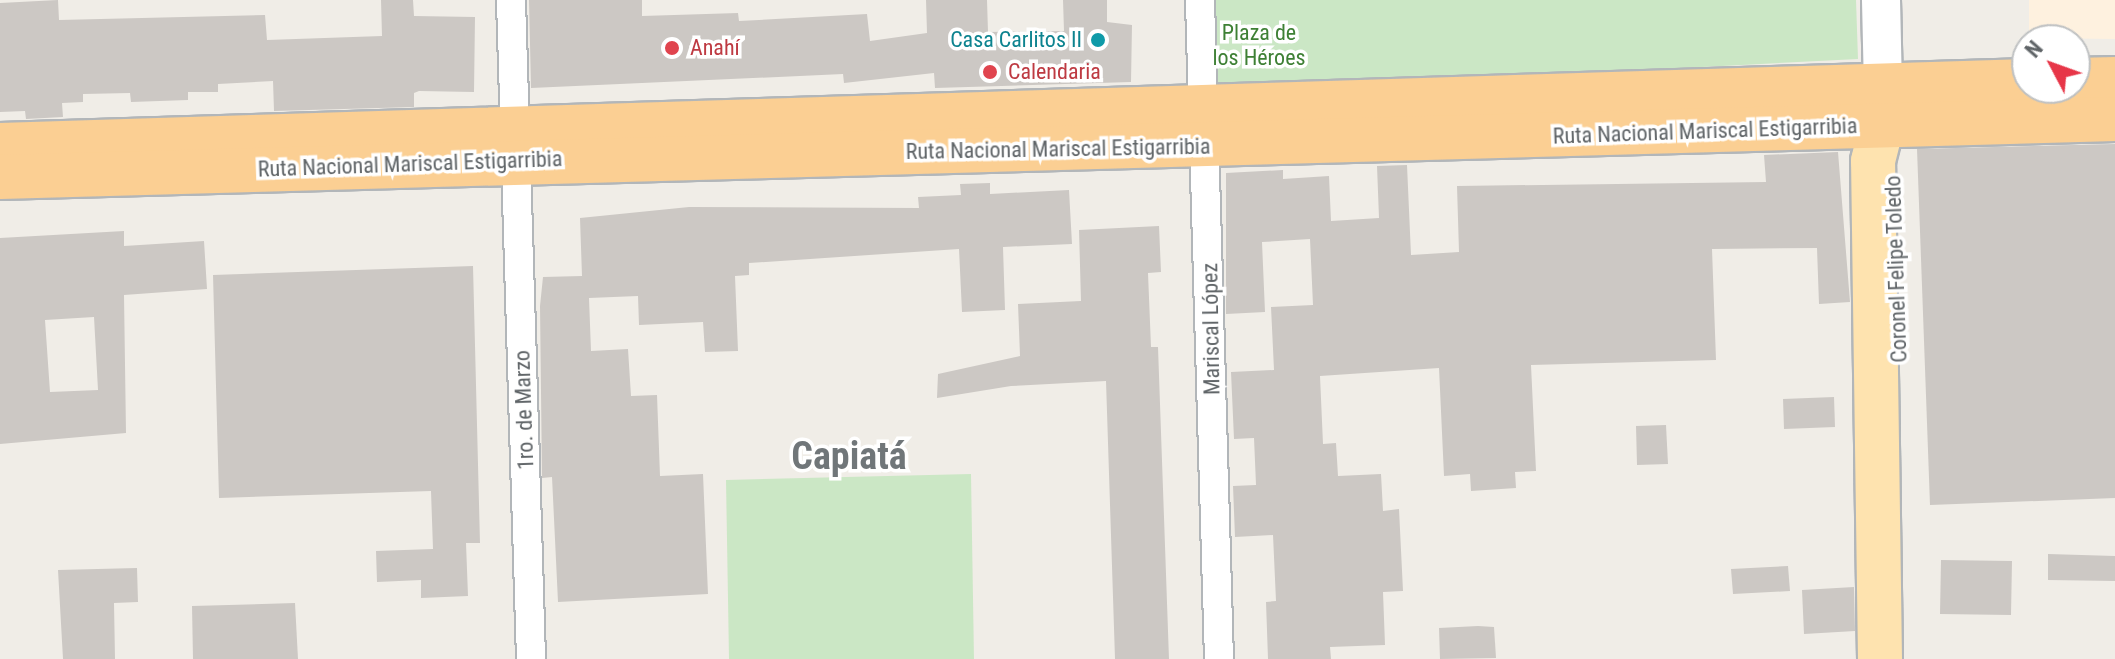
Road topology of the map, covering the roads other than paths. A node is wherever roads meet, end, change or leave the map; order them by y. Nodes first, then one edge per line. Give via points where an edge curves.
1 (511, 0) edge
2 (1200, 0) edge
3 (1881, 0) edge
4 (2115, 79) edge
5 (2091, 80) edge
6 (2011, 84) edge
7 (1883, 106) junction
8 (2115, 119) edge
9 (1205, 127) junction
10 (515, 144) junction
11 (0, 145) edge
12 (0, 177) edge
13 (531, 659) edge
14 (1219, 659) edge
15 (1880, 659) edge
16 (1906, 659) edge

1 - 10 street, 1ro. de Marzo
2 - 9 street, Mariscal López
3 - 7 main road
4 - 5 highway
6 - 7 highway, Ruta Nacional Mariscal Estigarribia
7 - 8 highway, Ruta Nacional Mariscal Estigarribia
7 - 9 highway, Ruta Nacional Mariscal Estigarribia
7 - 15 main road, Coronel Felipe Toledo via 1873,161
7 - 16 main road, Coronel Felipe Toledo via 1892,162
9 - 10 highway, Ruta Nacional Mariscal Estigarribia
9 - 14 street, Mariscal López
10 - 11 highway, Ruta Nacional Mariscal Estigarribia
10 - 12 highway, Ruta Nacional Mariscal Estigarribia
10 - 13 street, 1ro. de Marzo

